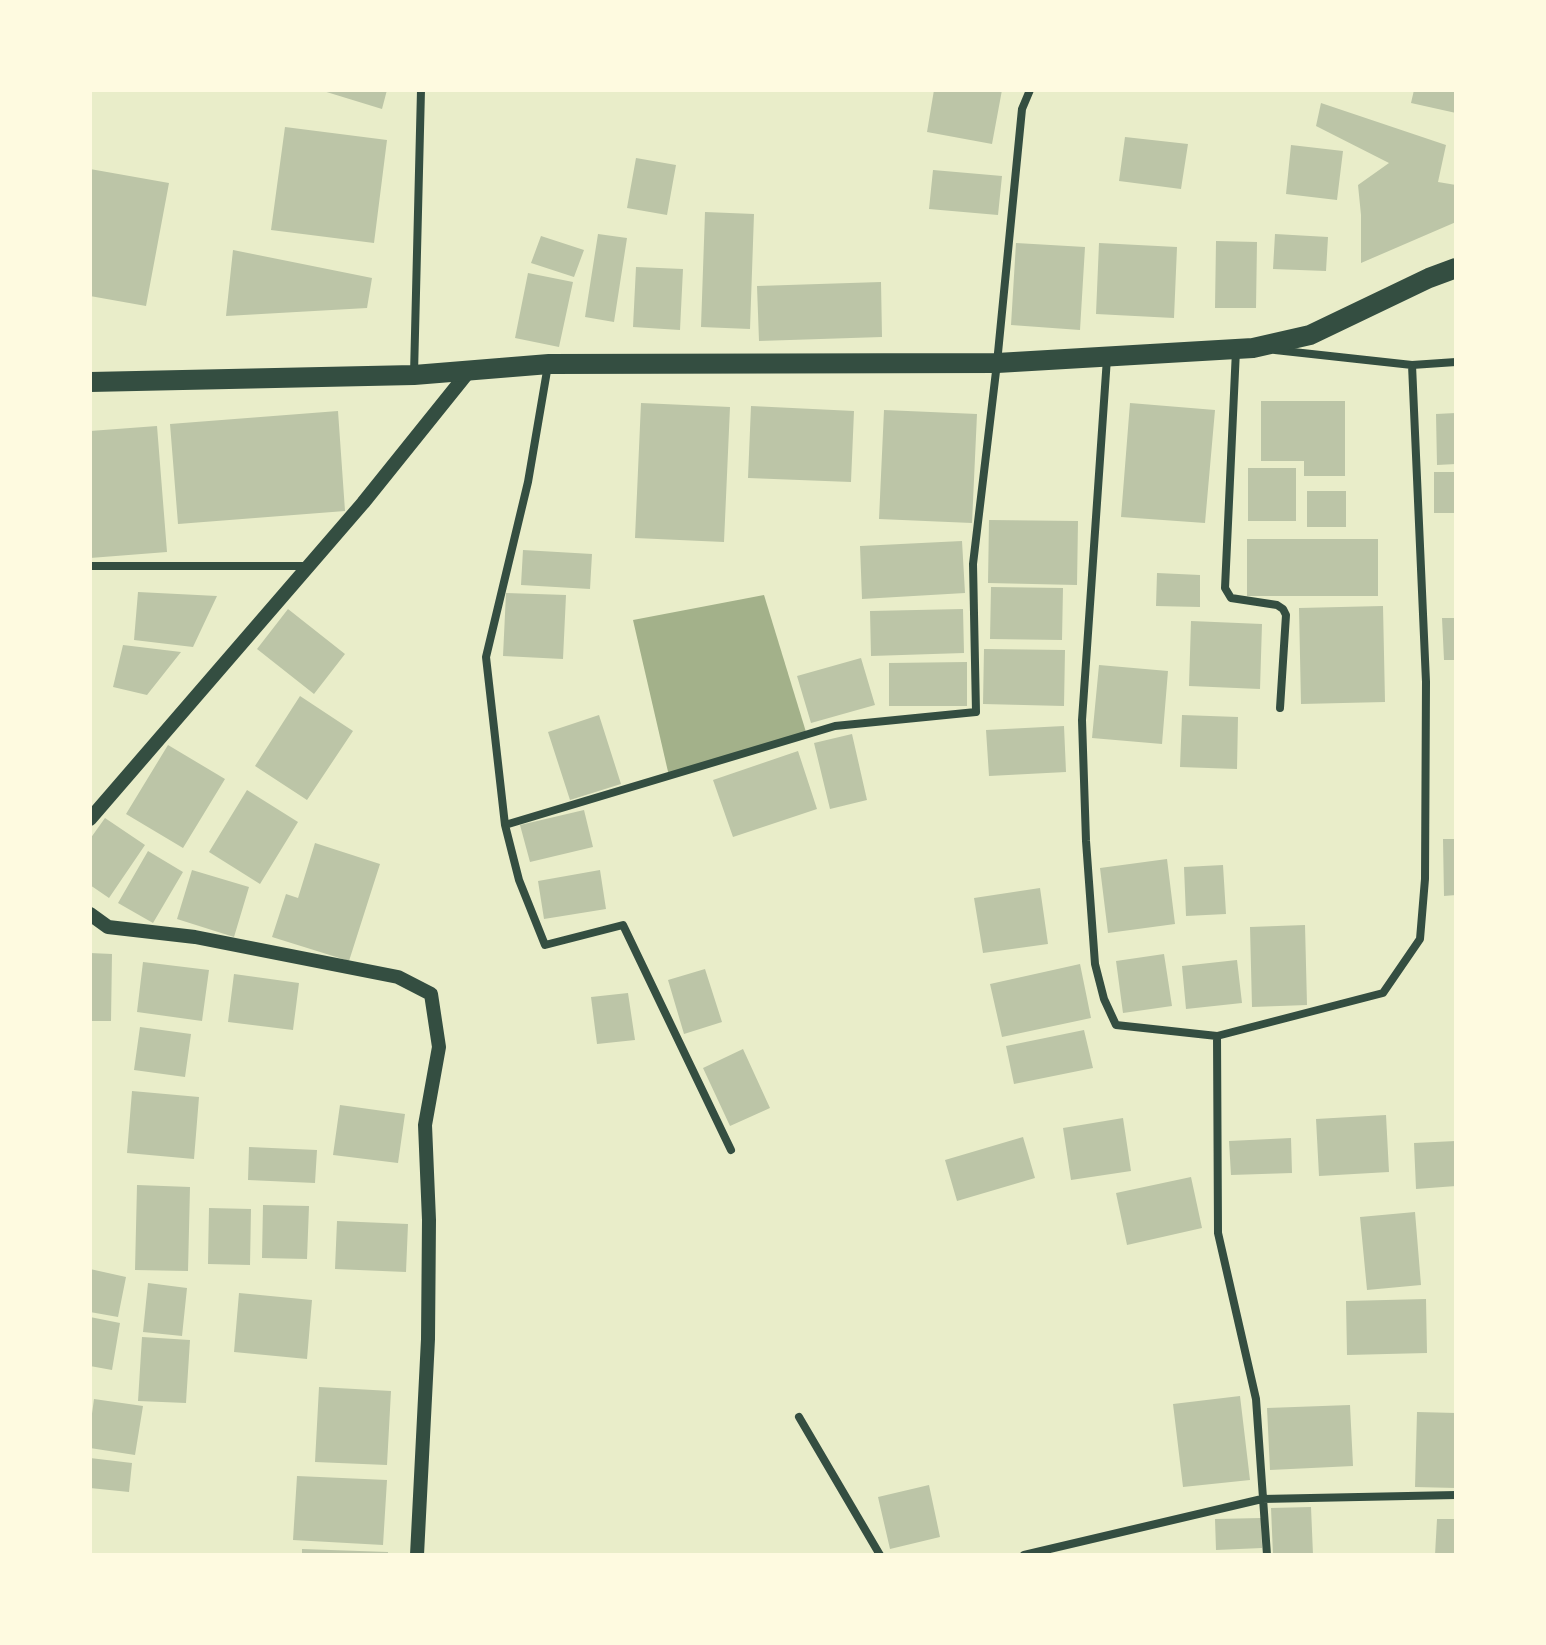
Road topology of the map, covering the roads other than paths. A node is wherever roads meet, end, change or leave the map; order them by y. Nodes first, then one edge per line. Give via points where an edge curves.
1 (421, 90) edge
2 (1030, 90) edge
3 (1456, 268) edge
4 (1244, 349) junction
5 (1107, 358) junction
6 (1456, 362) edge
7 (997, 363) junction
8 (549, 364) junction
9 (1412, 365) junction
10 (469, 371) junction
11 (414, 375) junction
12 (90, 382) edge
13 (90, 566) edge
14 (309, 566) junction
15 (1280, 708) dead end
16 (90, 819) edge
17 (505, 825) junction
18 (90, 914) edge
19 (1217, 1036) junction
20 (731, 1150) dead end
21 (799, 1417) dead end
22 (1456, 1495) edge
23 (1262, 1499) junction
24 (417, 1555) edge
25 (880, 1555) edge
26 (1024, 1555) edge
27 (1267, 1555) edge

1 - 11 street
2 - 7 street via 1022,109
3 - 4 main road via 1310,335
4 - 5 main road
4 - 9 street
4 - 15 street via 1225,588 1231,598 1277,605 1286,615
5 - 7 main road
5 - 19 street via 1082,720 1095,964 1116,1025
6 - 9 street
7 - 8 main road
7 - 17 street via 973,564 976,712 835,726
8 - 10 main road
8 - 17 street via 528,482 486,657
9 - 19 street via 1426,682 1420,939 1383,993
10 - 11 main road
10 - 14 street
11 - 12 main road
13 - 14 street
14 - 16 street
17 - 20 street via 519,880 545,945 623,925
18 - 24 street via 108,927 195,937 398,977 431,994 439,1047 425,1125 428,1339
19 - 23 street via 1218,1233 1256,1399
21 - 25 street
22 - 23 street
23 - 26 street
23 - 27 street

